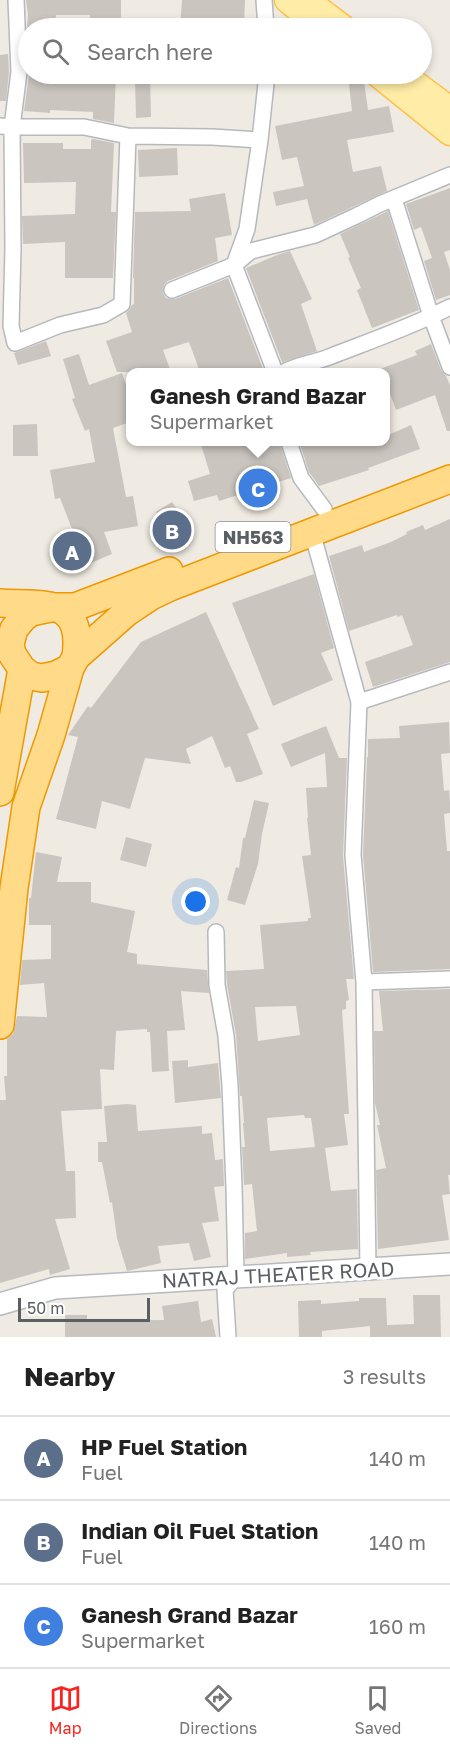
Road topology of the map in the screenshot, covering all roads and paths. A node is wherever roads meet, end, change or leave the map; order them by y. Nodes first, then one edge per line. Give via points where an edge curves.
1 (16, 0) edge
2 (264, 0) edge
3 (286, 0) edge
4 (307, 0) edge
5 (265, 18) edge
6 (308, 18) edge
7 (331, 18) edge
8 (18, 48) edge
9 (18, 76) edge
10 (266, 84) edge
11 (389, 84) edge
12 (417, 84) edge
13 (450, 109) edge
14 (6, 126) edge
15 (450, 133) edge
16 (128, 136) junction
17 (260, 140) junction
18 (450, 175) edge
19 (394, 199) junction
20 (234, 265) junction
21 (172, 290) dead end
22 (450, 307) edge
23 (431, 316) junction
24 (450, 367) edge
25 (273, 368) edge
26 (292, 368) edge
27 (291, 446) edge
28 (450, 463) edge
29 (450, 479) edge
30 (318, 521) junction
31 (0, 603) edge
32 (55, 607) junction
33 (9, 653) edge
34 (73, 662) junction
35 (450, 672) edge
36 (359, 702) junction
37 (0, 792) edge
38 (216, 932) dead end
39 (450, 979) edge
40 (364, 982) junction
41 (0, 1025) edge
42 (450, 1264) edge
43 (368, 1269) junction
44 (450, 1276) edge
45 (231, 1283) junction
46 (0, 1306) edge
47 (228, 1337) edge

1 - 8 street
2 - 5 street
3 - 6 main road
4 - 7 main road
9 - 14 street
10 - 17 street
11 - 15 main road
12 - 13 main road
14 - 16 street via 84,127
14 - 16 street via 13,249 11,326 15,343 60,325 103,315 122,304
16 - 17 street
17 - 20 street via 247,229
18 - 19 street
19 - 20 street via 315,235 251,251
19 - 23 street
20 - 21 street
20 - 25 street
22 - 23 street
23 - 24 street
23 - 26 street
27 - 30 street
28 - 30 highway, NH563
29 - 30 highway, NH563
30 - 32 highway, NH563 via 75,607
30 - 34 highway, NH563 via 151,596 127,612
30 - 36 street
31 - 32 highway
32 - 33 highway, NH563 via 31,612 23,618 14,629
32 - 34 highway via 64,610 77,630
33 - 34 highway, NH563 via 31,676 42,678 56,675
33 - 37 highway
34 - 41 highway via 26,807
35 - 36 street
36 - 40 street via 353,855
38 - 45 street via 217,985 230,1085
39 - 40 street
40 - 43 street
42 - 43 street, NATRAJ THEATER ROAD
43 - 45 street, NATRAJ THEATER ROAD
44 - 45 street, NATRAJ THEATER ROAD
45 - 46 street, NATRAJ THEATER ROAD
45 - 47 street

